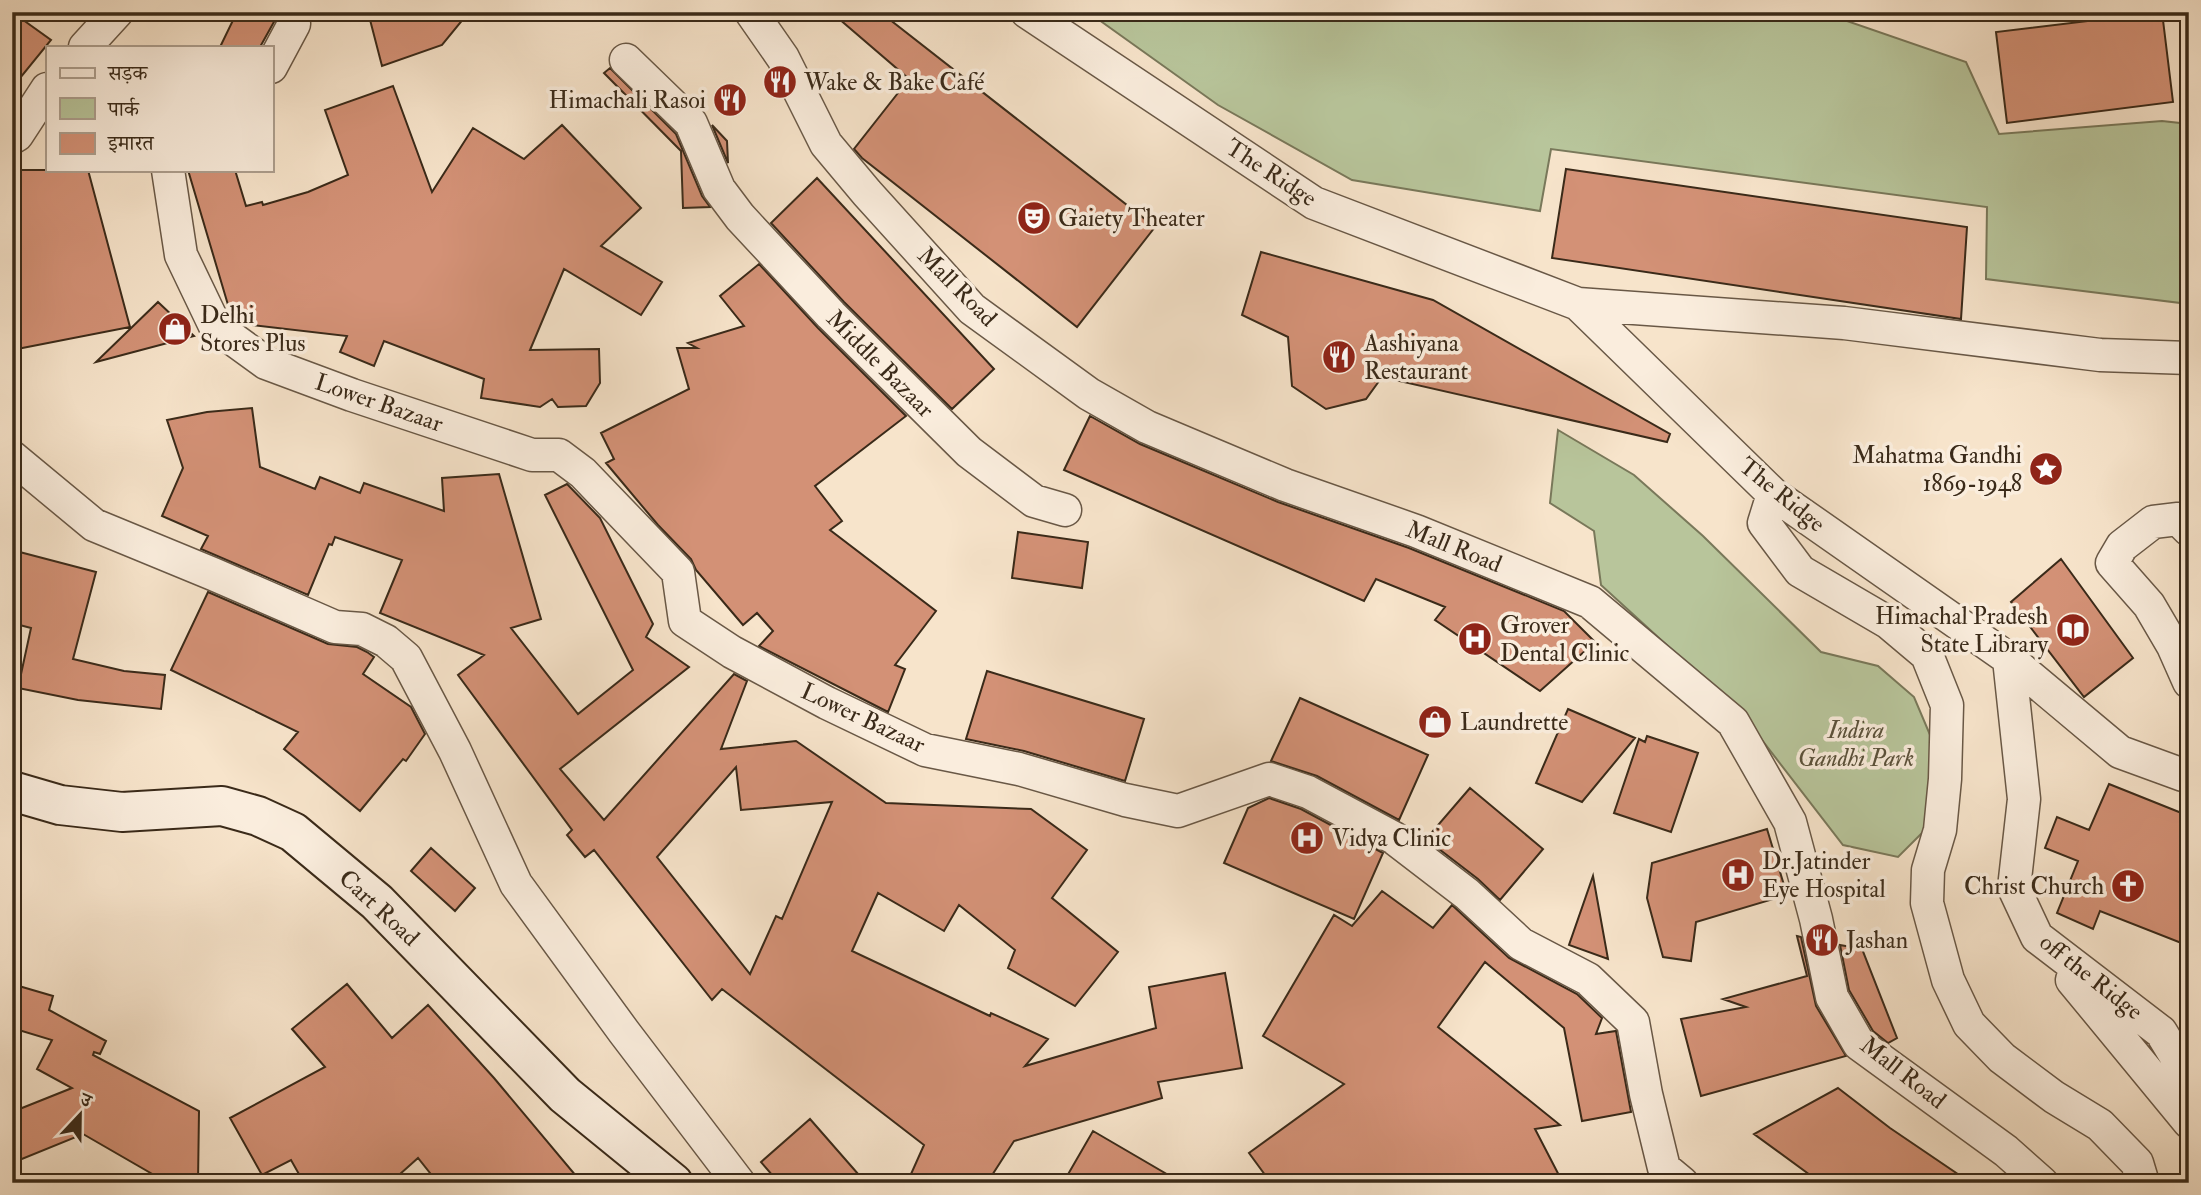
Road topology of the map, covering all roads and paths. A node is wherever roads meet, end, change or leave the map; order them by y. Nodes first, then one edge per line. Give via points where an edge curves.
1 (117, 12) edge
2 (292, 12) edge
3 (751, 12) edge
4 (1027, 12) edge
5 (86, 46) edge
6 (626, 60) dead end
7 (273, 63) edge
8 (46, 91) edge
9 (12, 138) edge
10 (168, 172) edge
11 (1577, 304) junction
12 (2189, 358) edge
13 (12, 457) edge
14 (1773, 494) junction
15 (1065, 509) dead end
16 (2189, 530) edge
17 (2009, 659) junction
18 (2189, 682) edge
19 (2189, 772) edge
20 (12, 791) edge
21 (2036, 937) junction
22 (2189, 1078) edge
23 (2189, 1122) edge
24 (673, 1183) edge
25 (739, 1183) edge
26 (1682, 1183) edge
27 (2042, 1183) edge
28 (2143, 1183) edge

1 - 5 street
2 - 7 street via 294,24
3 - 27 street, Mall Road via 783,58 826,144 867,192 972,309 1089,394 1147,427 1285,485 1416,531 1590,602 1732,722 1790,822 1832,997 1859,1044 2006,1151
4 - 11 street, The Ridge via 1314,203
6 - 15 street, Middle Bazaar via 691,123 719,189 831,315 969,452 1034,502
8 - 9 street
10 - 26 street, Lower Bazaar via 181,255 215,326 266,363 532,455 559,455 583,473 678,572 685,621 732,652 925,750 1020,769 1178,811 1269,779 1308,792 1394,838 1467,894 1521,944 1588,979 1633,1022 1664,1168
11 - 12 street, The Ridge via 1844,323 2099,355
11 - 14 street, The Ridge
13 - 25 street via 94,525 335,627 362,629 406,658 516,884
14 - 17 street, The Ridge
14 - 28 street via 1764,523 1800,571 1889,623 1927,655 1947,705 1940,830 1928,870 1927,903 1948,981 1969,1024 2002,1058 2100,1125 2137,1163
16 - 18 street via 2178,519 2153,522 2122,546 2112,563 2149,605
17 - 19 street, The Ridge via 2120,752 2183,775
17 - 21 street, off the Ridge via 2024,799 2014,888
20 - 24 main road, Cart Road via 60,805 122,812 222,806 293,832 377,902 565,1095
21 - 22 street, off the Ridge via 2161,1032
21 - 23 street

